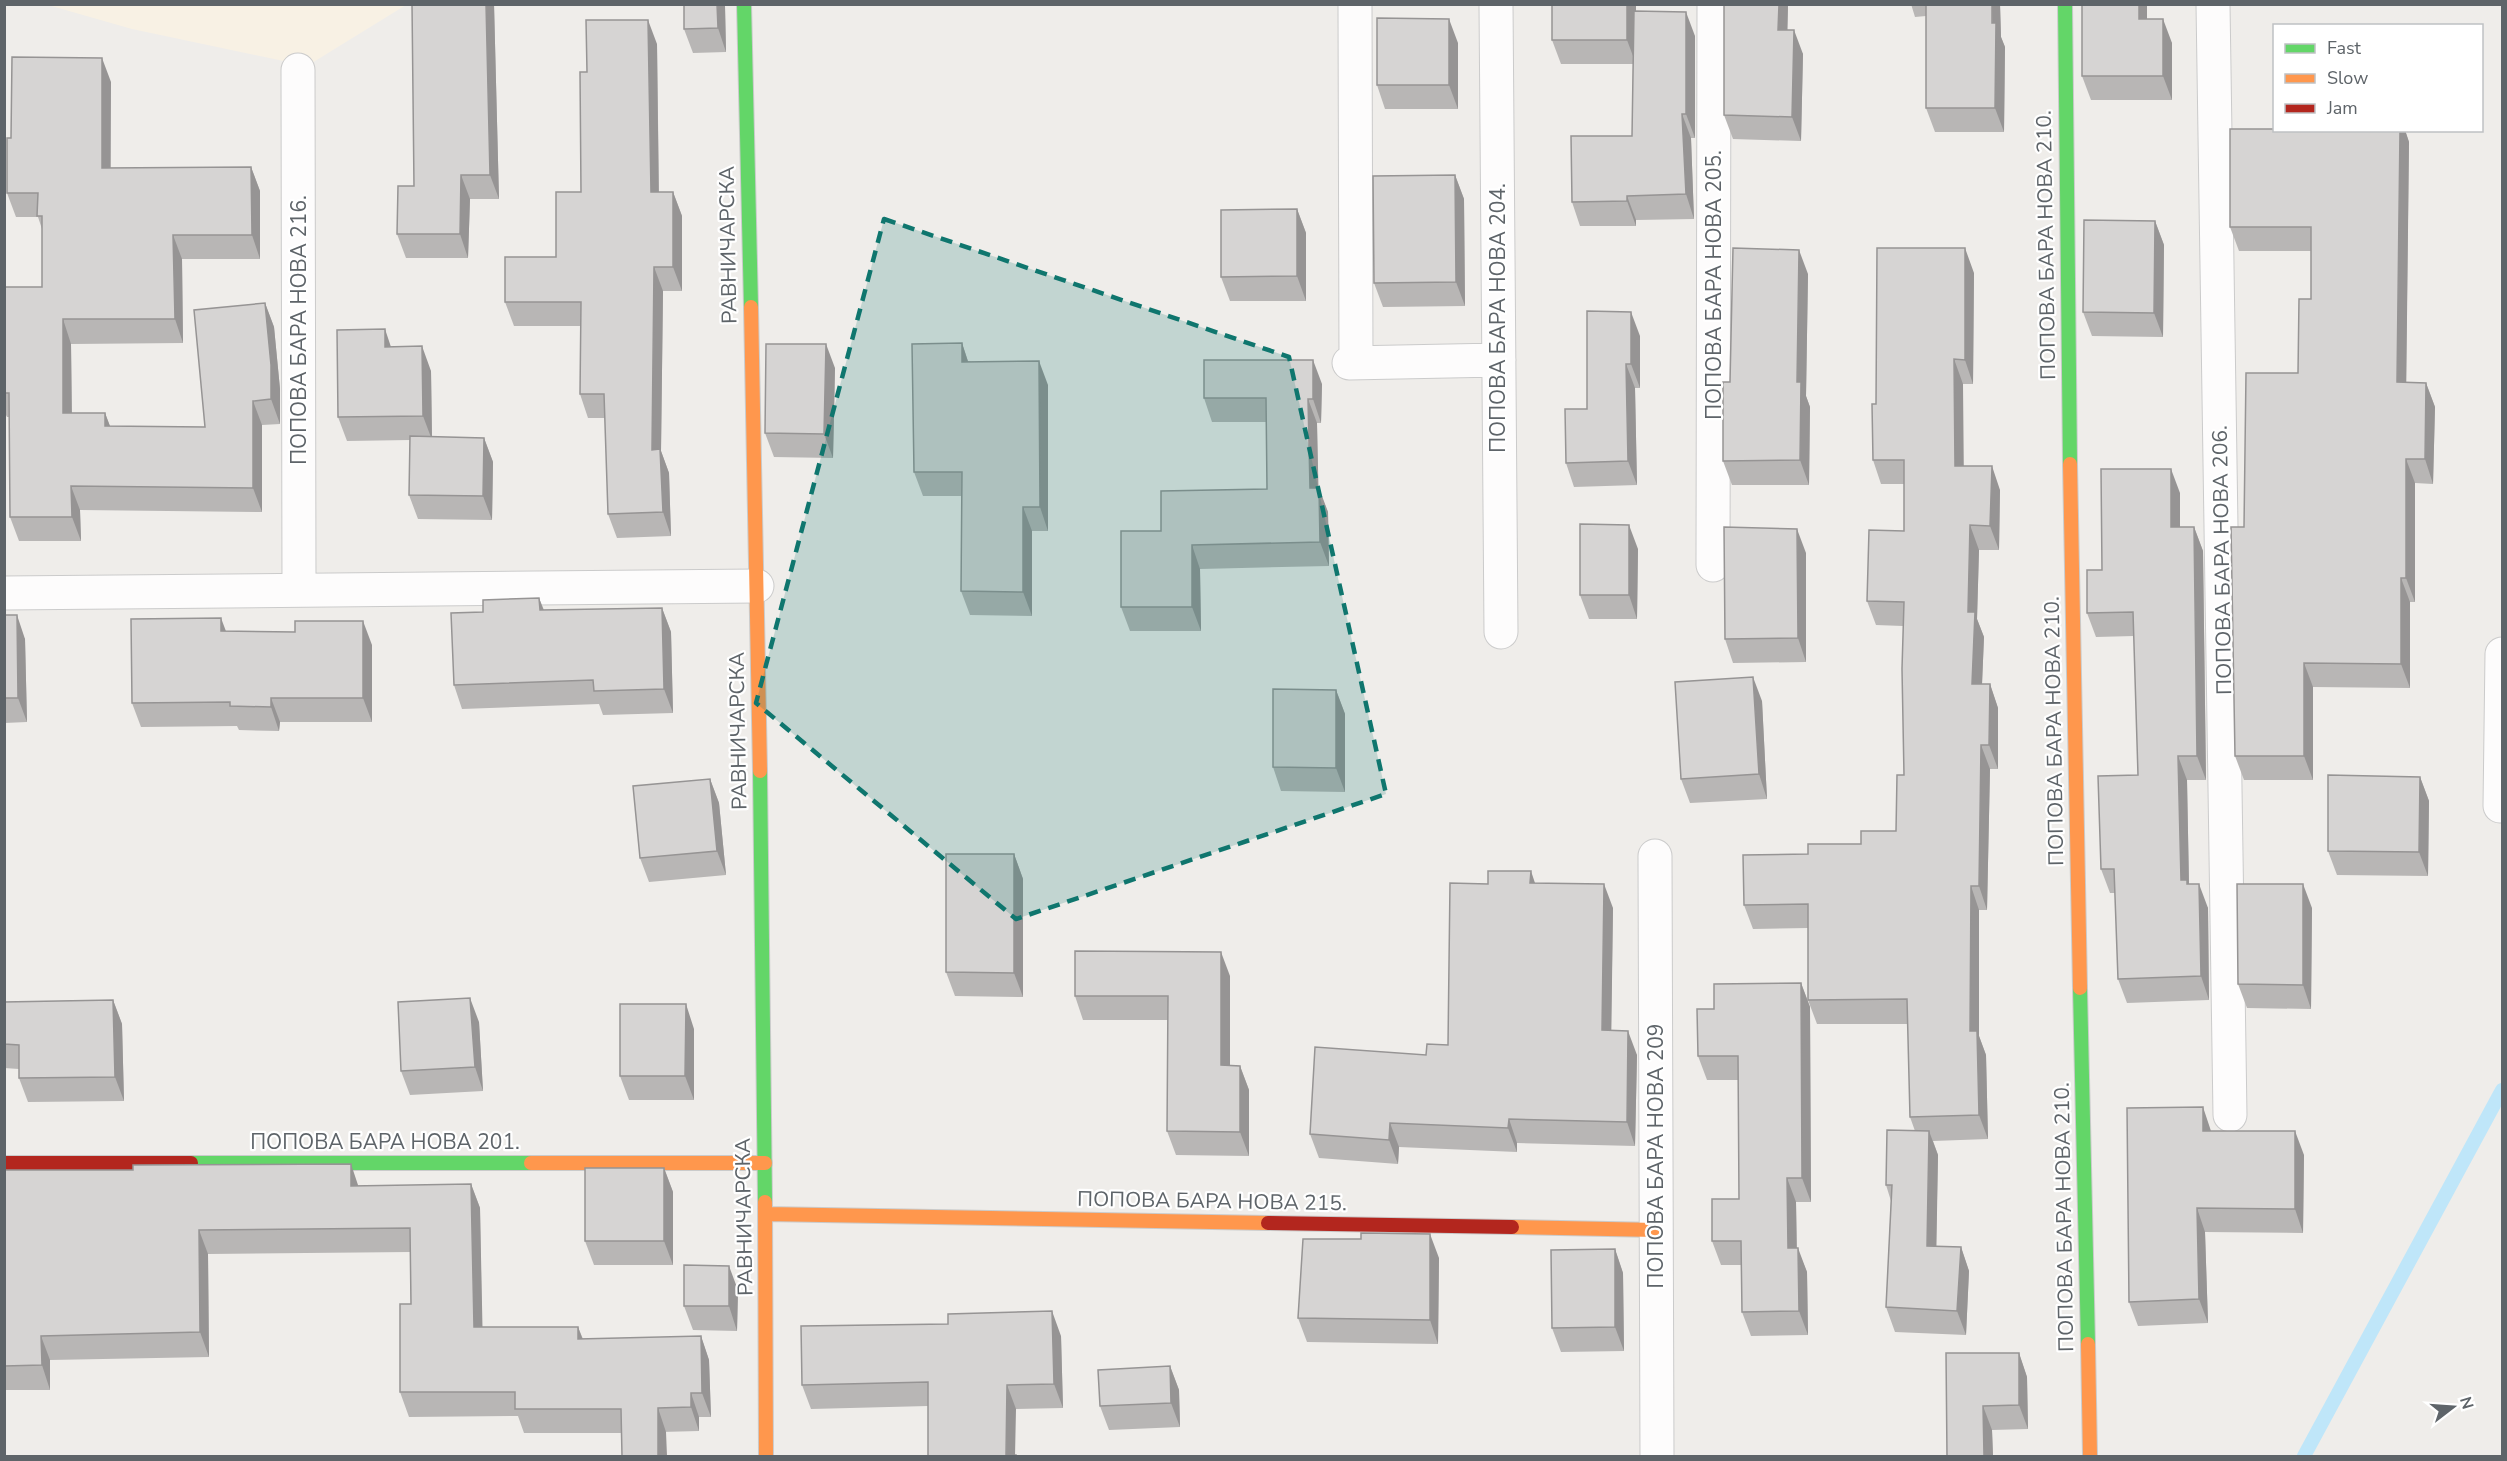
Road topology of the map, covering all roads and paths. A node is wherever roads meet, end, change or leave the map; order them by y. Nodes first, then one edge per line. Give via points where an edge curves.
1 (744, 4) edge
2 (1355, 4) edge
3 (1496, 4) edge
4 (1714, 4) edge
5 (2065, 4) edge
6 (2214, 4) edge
7 (298, 70) dead end
8 (1499, 360) junction
9 (1713, 565) dead end
10 (757, 586) junction
11 (300, 590) junction
12 (4, 593) edge
13 (1501, 632) dead end
14 (2502, 654) edge
15 (2500, 806) dead end
16 (1655, 856) dead end
17 (2230, 1115) dead end
18 (4, 1163) edge
19 (765, 1163) junction
20 (766, 1214) junction
21 (1656, 1230) junction
22 (766, 1456) edge
23 (1657, 1456) edge
24 (2090, 1456) edge

1 - 10 street, РАВНИЧАРСКА
2 - 8 street via 1352,363
3 - 8 street, ПОПОВА БАРА НОВА 204.
4 - 9 street, ПОПОВА БАРА НОВА 205.
5 - 24 street, ПОПОВА БАРА НОВА 210. via 2071,578
6 - 17 street, ПОПОВА БАРА НОВА 206.
7 - 11 street, ПОПОВА БАРА НОВА 216.
8 - 13 street, ПОПОВА БАРА НОВА 204.
10 - 11 street
10 - 19 street, РАВНИЧАРСКА
11 - 12 street
14 - 15 street
16 - 21 street, ПОПОВА БАРА НОВА 209
18 - 19 street, ПОПОВА БАРА НОВА 201.
19 - 20 street, РАВНИЧАРСКА
20 - 21 street, ПОПОВА БАРА НОВА 215.
20 - 22 street, РАВНИЧАРСКА
21 - 23 street, ПОПОВА БАРА НОВА 209

